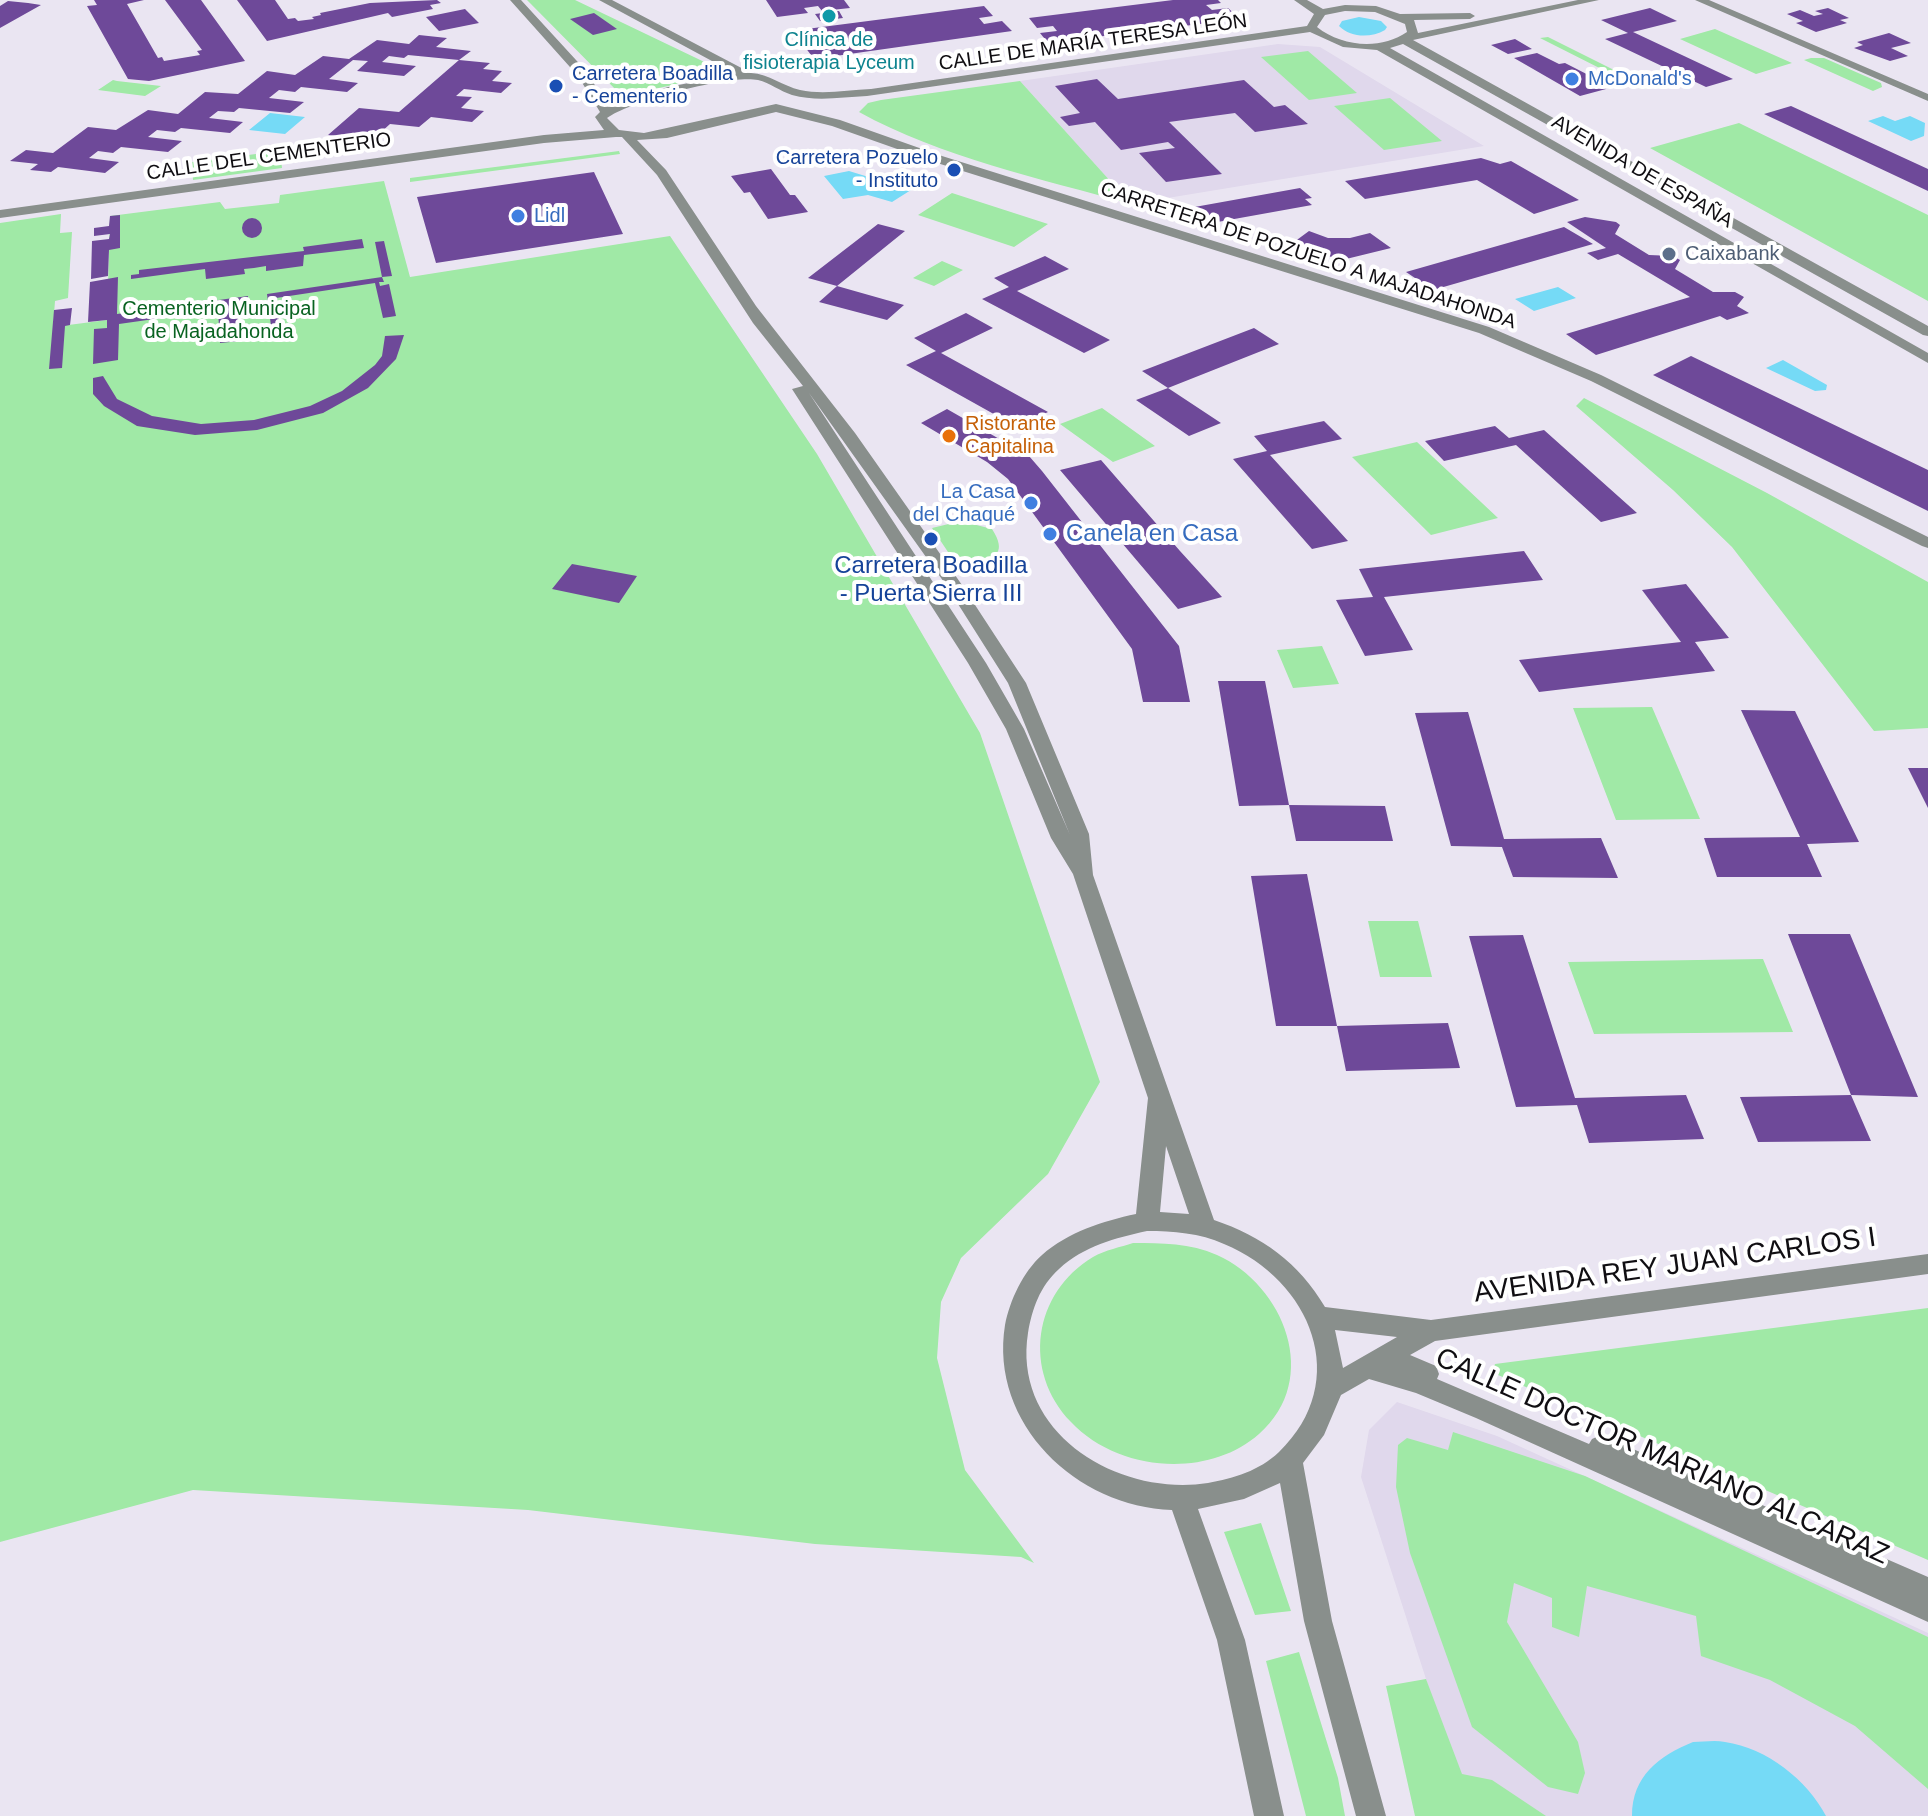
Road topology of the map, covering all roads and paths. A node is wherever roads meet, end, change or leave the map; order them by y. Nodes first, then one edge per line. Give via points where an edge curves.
1 (515, 0) edge
2 (604, 0) edge
3 (1299, 0) edge
4 (1332, 0) edge
5 (1549, 0) edge
6 (1594, 0) edge
7 (1700, 0) edge
8 (1345, 8) junction
9 (1321, 13) junction
10 (1403, 17) junction
11 (1471, 19) junction
12 (1312, 28) junction
13 (1406, 39) junction
14 (1378, 46) junction
15 (749, 76) junction
16 (786, 89) junction
17 (878, 92) junction
18 (847, 97) junction
19 (1928, 98) edge
20 (777, 107) junction
21 (603, 114) junction
22 (836, 123) junction
23 (621, 134) junction
24 (667, 134) junction
25 (544, 139) junction
26 (662, 173) junction
27 (0, 214) edge
28 (751, 309) junction
29 (1928, 332) edge
30 (1928, 359) edge
31 (816, 416) junction
32 (1928, 543) edge
33 (954, 585) junction
34 (1015, 729) junction
35 (1083, 875) junction
36 (1157, 1093) junction
37 (1147, 1221) junction
38 (1204, 1226) junction
39 (1928, 1264) edge
40 (1318, 1317) junction
41 (1431, 1331) junction
42 (1378, 1363) junction
43 (1330, 1388) junction
44 (1289, 1460) junction
45 (1182, 1500) junction
46 (1928, 1590) edge
47 (1928, 1609) edge
48 (1269, 1816) edge
49 (1371, 1816) edge

1 - 21 street via 583,74
2 - 15 street
3 - 9 street
4 - 8 street
5 - 11 street
6 - 11 street
7 - 19 street
8 - 9 street
8 - 10 street
9 - 12 street
10 - 11 street
10 - 13 street via 1413,27
11 - 13 street
12 - 14 street via 1336,42
12 - 17 street, CALLE DE MARÍA TERESA LEÓN
13 - 14 street
13 - 29 street, AVENIDA DE ESPAÑA
14 - 30 street, AVENIDA DE ESPAÑA
15 - 16 street via 776,81
15 - 21 street via 637,99
16 - 17 street, CALLE DE MARÍA TERESA LEÓN
16 - 20 street via 786,101
17 - 18 street, CALLE DE MARÍA TERESA LEÓN
18 - 20 street, CALLE DE MARÍA TERESA LEÓN
18 - 22 street via 838,106
20 - 22 street, CARRETERA DE POZUELO A MAJADAHONDA
20 - 24 street, CARRETERA DE POZUELO A MAJADAHONDA
21 - 23 street
21 - 25 street, CALLE DEL CEMENTERIO
22 - 32 street, CARRETERA DE POZUELO A MAJADAHONDA via 1484,330 1610,385
23 - 24 street, CARRETERA DE POZUELO A MAJADAHONDA
23 - 25 street, CALLE DEL CEMENTERIO
23 - 26 street
24 - 26 street via 659,150
25 - 27 street, CALLE DEL CEMENTERIO
26 - 28 street
28 - 31 street
28 - 33 street via 850,436
31 - 33 street via 851,454 932,575
31 - 34 street via 951,620
33 - 34 street via 950,600 1009,697
33 - 35 street via 1017,683 1079,834
34 - 35 street via 1061,838
35 - 36 street
36 - 37 street
36 - 38 street
37 - 38 street
37 - 45 street via 1097,1232 1055,1257 1026,1294 1013,1339 1018,1388 1042,1434 1083,1471 1131,1493
38 - 40 street via 1269,1257 1295,1282
39 - 41 street, AVENIDA REY JUAN CARLOS I
40 - 41 street, AVENIDA REY JUAN CARLOS I
40 - 43 street via 1329,1351
41 - 42 street, AVENIDA REY JUAN CARLOS I
42 - 43 street, AVENIDA REY JUAN CARLOS I
42 - 46 street
42 - 47 street, CALLE DOCTOR MARIANO ALCARAZ
43 - 44 street via 1316,1425
44 - 45 street via 1243,1489
44 - 49 street via 1318,1621
45 - 48 street via 1231,1640

